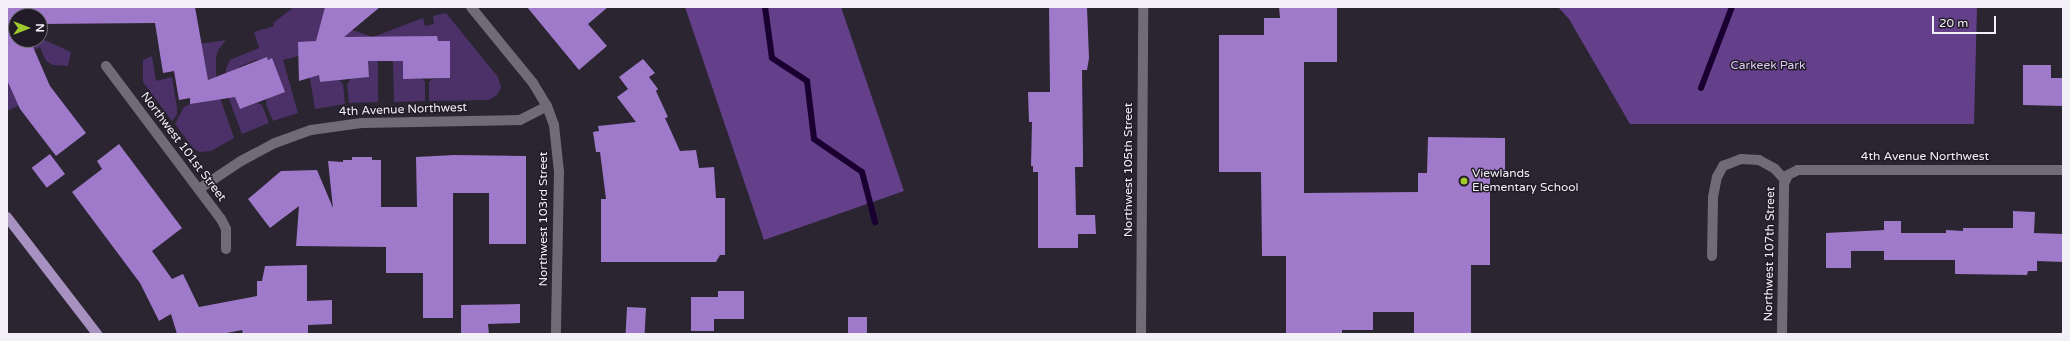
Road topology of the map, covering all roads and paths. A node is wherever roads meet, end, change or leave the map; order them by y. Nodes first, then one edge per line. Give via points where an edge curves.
1 (471, 7) edge
2 (1143, 7) edge
3 (106, 66) dead end
4 (547, 106) junction
5 (2063, 170) edge
6 (1787, 178) junction
7 (199, 189) junction
8 (7, 217) edge
9 (226, 249) dead end
10 (1712, 256) dead end
11 (97, 334) edge
12 (556, 334) edge
13 (1142, 334) edge
14 (1782, 334) edge

1 - 4 street, Northwest 103rd Street via 533,83
2 - 13 street, Northwest 105th Street
3 - 7 street, Northwest 101st Street
4 - 7 street, 4th Avenue Northwest via 520,120 362,122 311,130 275,143 241,161
4 - 12 street, Northwest 103rd Street via 556,134 558,153
5 - 6 street, 4th Avenue Northwest via 1798,170
6 - 10 street via 1759,160 1741,159 1723,166 1717,177 1713,197
6 - 14 street, Northwest 107th Street
7 - 9 street, Northwest 101st Street via 226,229
8 - 11 main road

